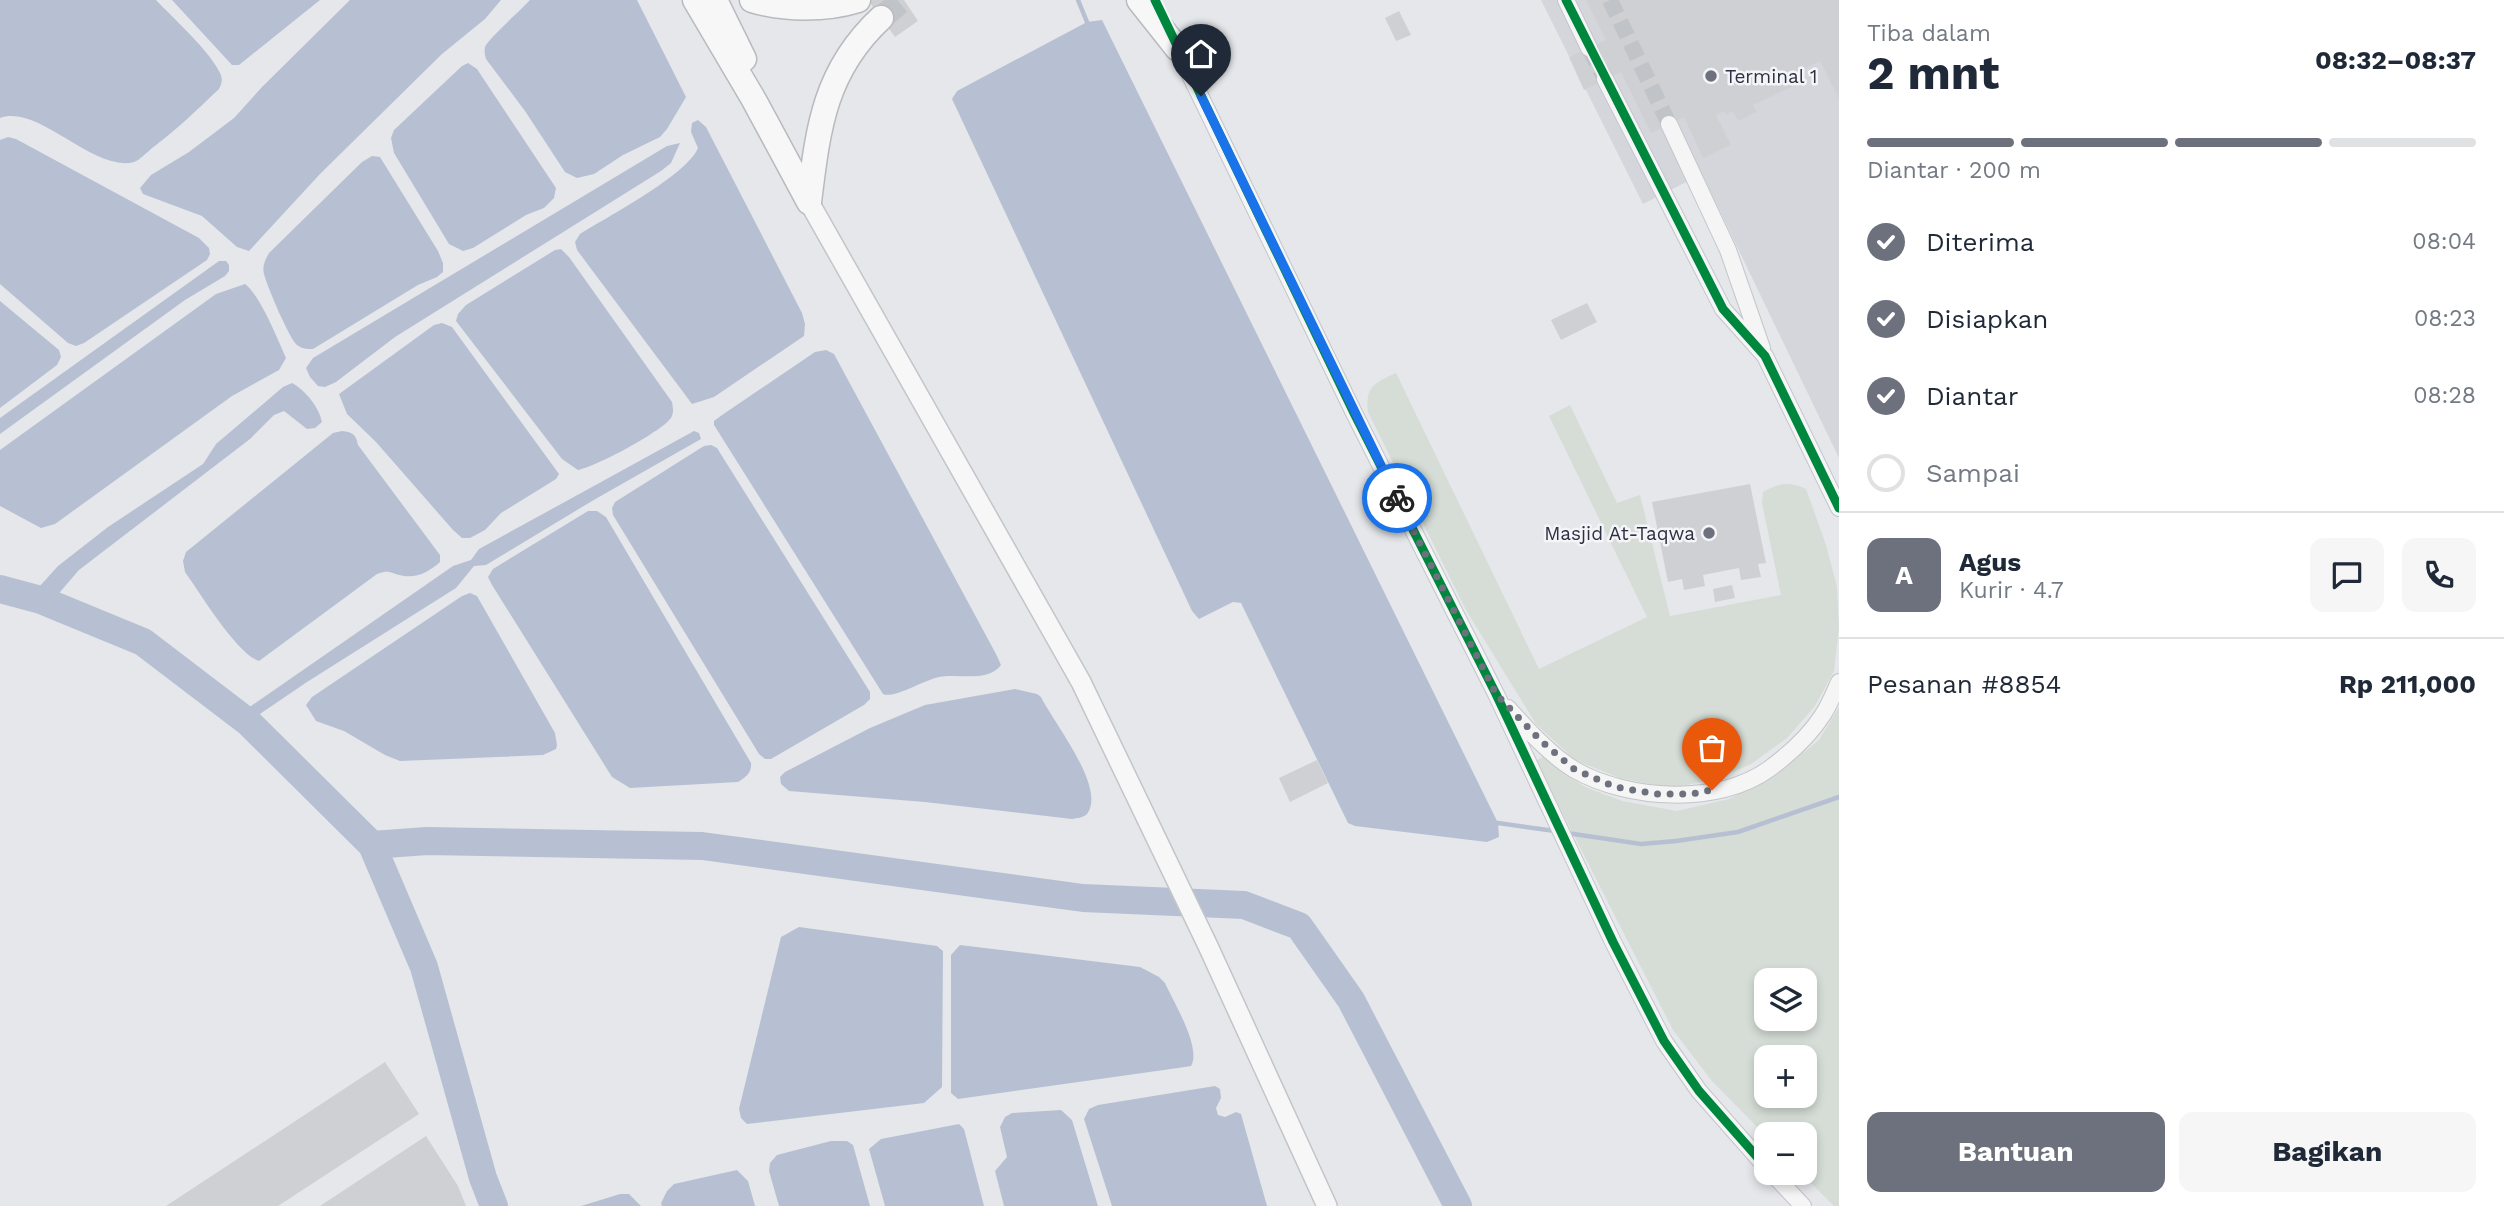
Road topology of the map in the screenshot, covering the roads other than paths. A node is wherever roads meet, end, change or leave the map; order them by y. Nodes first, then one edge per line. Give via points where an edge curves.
1 (695, 0) edge
2 (715, 0) edge
3 (752, 0) edge
4 (858, 0) tunnel mouth
5 (1139, 0) edge
6 (1155, 0) edge
7 (1566, 0) edge
8 (881, 18) tunnel mouth
9 (1177, 48) junction
10 (1589, 48) tunnel mouth
11 (1605, 79) tunnel mouth
12 (754, 100) junction
13 (1669, 124) tunnel mouth
14 (809, 202) junction
15 (1765, 356) junction
16 (1839, 508) edge
17 (1839, 682) edge
18 (1496, 694) junction
19 (1754, 1153) edge
20 (1783, 1185) edge
21 (1327, 1206) edge
22 (1803, 1206) edge

1 - 12 highway
2 - 12 highway via 739,44
3 - 4 highway via 820,8
5 - 9 highway
6 - 9 street
7 - 10 street
8 - 14 highway via 851,50 824,109
9 - 18 street
11 - 15 street via 1723,309
12 - 14 highway
13 - 15 street via 1728,250
14 - 21 main road via 1068,658 1208,946
15 - 16 street
17 - 18 street via 1822,716 1768,770 1732,787 1691,794 1615,787 1574,769 1523,725
18 - 19 street via 1664,1041 1699,1091
20 - 22 street

